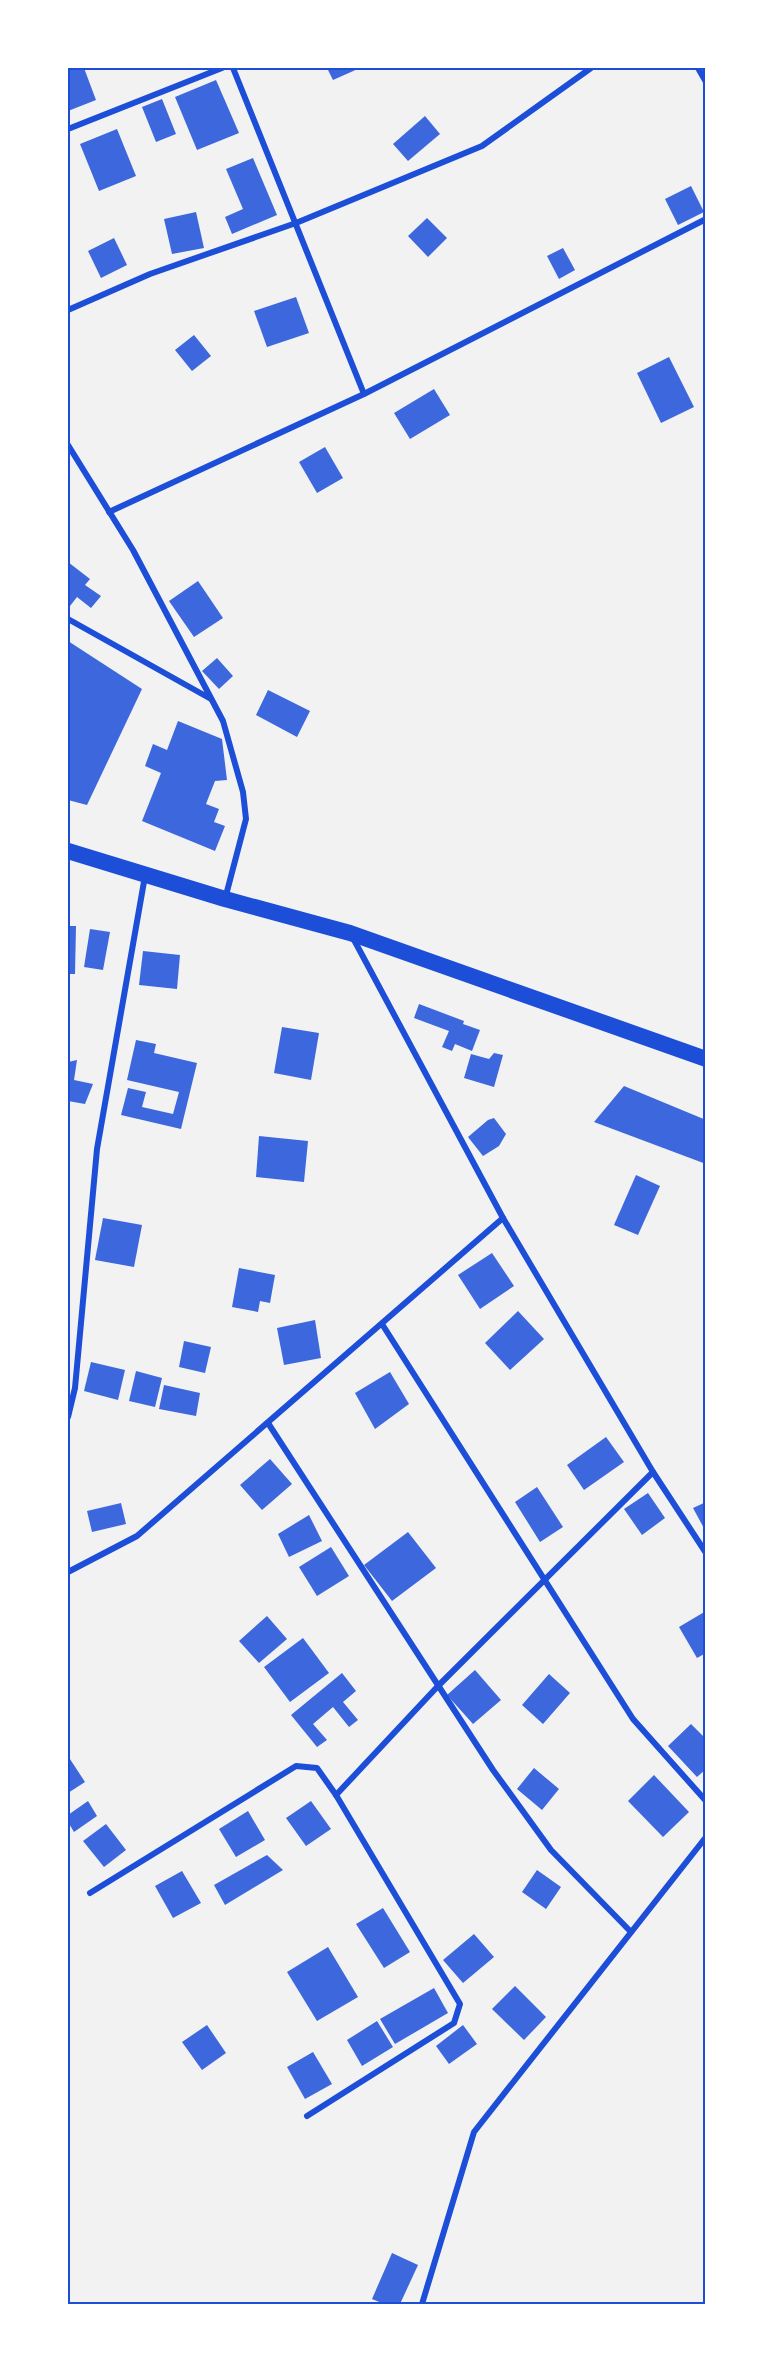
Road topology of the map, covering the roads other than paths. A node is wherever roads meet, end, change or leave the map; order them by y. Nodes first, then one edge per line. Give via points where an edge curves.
1 (222, 68) edge
2 (233, 68) edge
3 (591, 68) edge
4 (698, 68) edge
5 (705, 82) edge
6 (68, 129) edge
7 (705, 219) edge
8 (296, 223) junction
9 (68, 310) edge
10 (364, 394) junction
11 (68, 445) edge
12 (109, 512) junction
13 (68, 619) edge
14 (211, 699) junction
15 (68, 851) edge
16 (146, 875) junction
17 (225, 899) junction
18 (350, 933) junction
19 (705, 1059) edge
20 (503, 1218) junction
21 (382, 1324) junction
22 (68, 1417) edge
23 (268, 1423) junction
24 (653, 1472) junction
25 (705, 1553) edge
26 (68, 1572) edge
27 (543, 1581) junction
28 (438, 1686) junction
29 (336, 1795) junction
30 (705, 1801) edge
31 (705, 1836) edge
32 (90, 1893) dead end
33 (631, 1932) junction
34 (307, 2116) dead end
35 (422, 2304) edge

1 - 6 street
2 - 8 street
3 - 8 street via 482,146
4 - 5 street
7 - 10 street
8 - 9 street via 150,274
8 - 10 street
10 - 12 street
11 - 12 street
12 - 14 street
13 - 14 street
14 - 17 street via 223,721 243,792 246,819
15 - 16 highway
16 - 17 highway
16 - 22 street via 97,1149 75,1388
17 - 18 highway
18 - 19 highway
18 - 20 street
20 - 21 street
20 - 24 street
21 - 23 street
21 - 27 street
23 - 26 street via 137,1536
23 - 28 street
24 - 25 street
24 - 27 street
27 - 28 street
27 - 30 street via 633,1719
28 - 29 street
28 - 33 street via 551,1850
29 - 32 street via 317,1768 296,1766
29 - 34 street via 460,2004 454,2024
31 - 33 street
33 - 35 street via 474,2132

